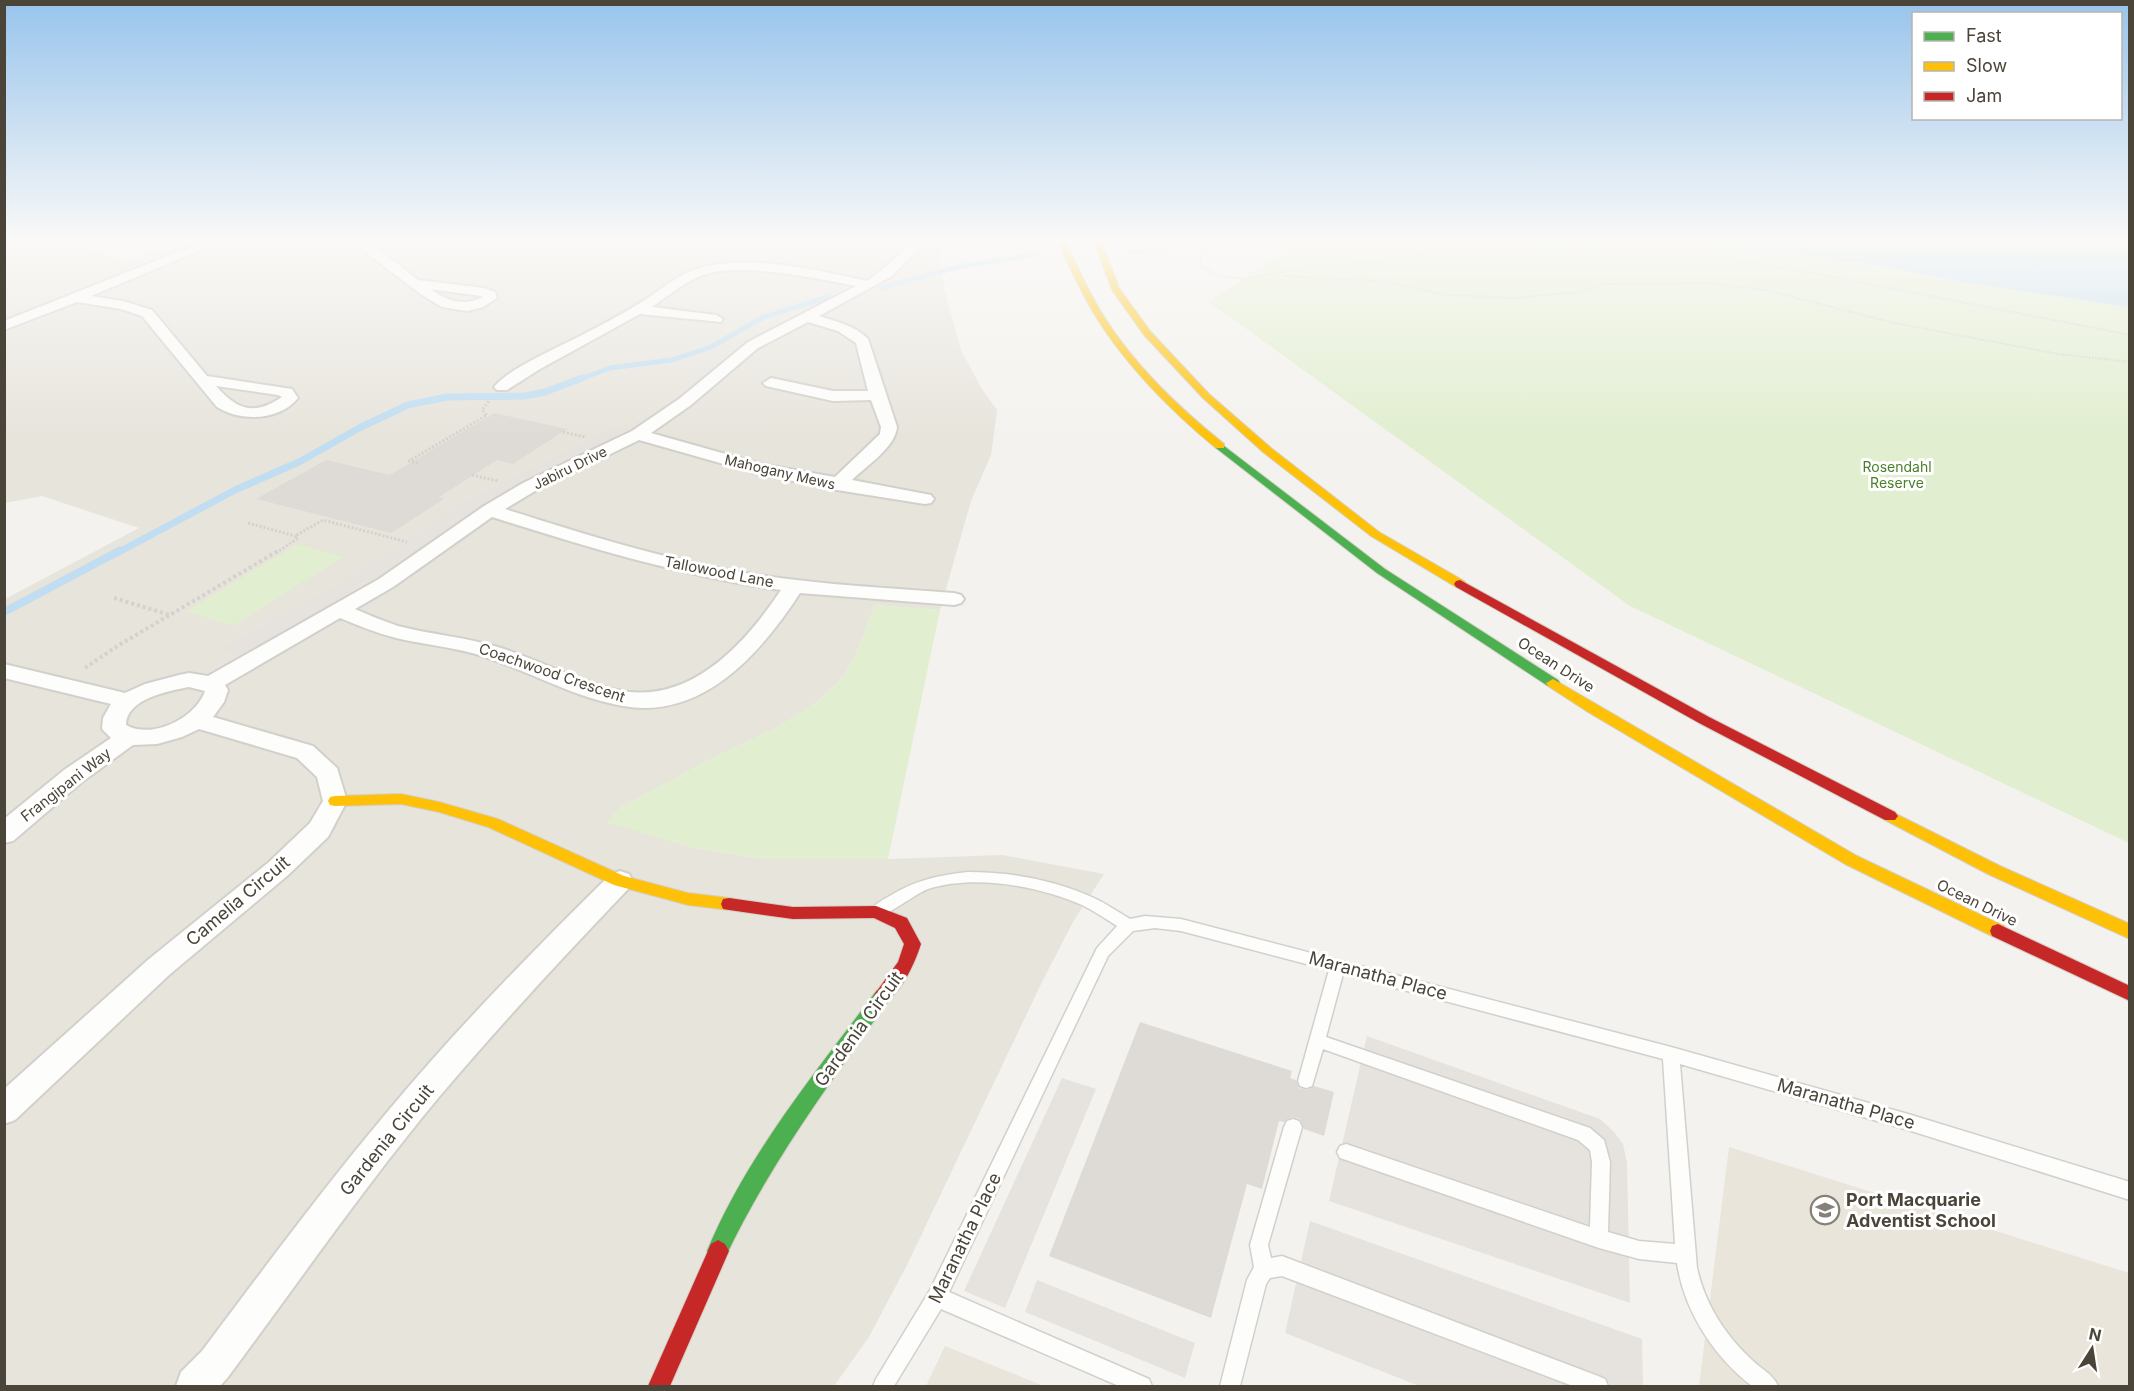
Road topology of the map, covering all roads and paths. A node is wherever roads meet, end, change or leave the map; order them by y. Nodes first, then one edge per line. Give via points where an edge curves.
1 (49, 307) edge
2 (129, 307) edge
3 (644, 307) edge
4 (827, 307) edge
5 (1095, 307) edge
6 (1129, 307) edge
7 (1834, 307) edge
8 (1990, 307) edge
9 (639, 310) junction
10 (807, 317) junction
11 (716, 319) dead end
12 (4, 326) edge
13 (2130, 335) edge
14 (2130, 362) edge
15 (206, 381) dead end
16 (771, 383) dead end
17 (502, 387) dead end
18 (877, 395) junction
19 (489, 401) dead end
20 (638, 434) junction
21 (418, 463) dead end
22 (837, 485) junction
23 (925, 499) dead end
24 (490, 510) junction
25 (248, 523) dead end
26 (295, 536) junction
27 (434, 548) junction
28 (794, 586) junction
29 (114, 598) dead end
30 (954, 599) dead end
31 (339, 610) junction
32 (170, 615) junction
33 (6, 672) edge
34 (62, 684) junction
35 (211, 684) junction
36 (129, 701) junction
37 (196, 720) junction
38 (128, 737) junction
39 (335, 801) junction
40 (4, 834) edge
41 (620, 881) junction
42 (876, 912) junction
43 (1128, 925) junction
44 (2130, 932) edge
45 (1338, 965) junction
46 (2130, 994) edge
47 (1316, 1040) junction
48 (1671, 1053) junction
49 (1306, 1081) dead end
50 (4, 1110) edge
51 (1293, 1126) dead end
52 (1346, 1152) dead end
53 (2130, 1191) edge
54 (1599, 1239) junction
55 (1686, 1255) junction
56 (1264, 1269) junction
57 (937, 1297) junction
58 (1757, 1384) edge
59 (195, 1386) edge
60 (658, 1386) edge
61 (883, 1386) edge
62 (1142, 1386) edge
63 (1230, 1386) edge
64 (1598, 1386) edge

1 - 12 street
2 - 15 street via 147,313
3 - 9 street
4 - 10 street, Jabiru Drive
5 - 46 main road, Ocean Drive via 1121,346 1199,429 1381,571 1593,709 1851,860
6 - 44 main road, Ocean Drive via 1206,396 1267,450 1375,534 1704,720 1994,870
7 - 14 path via 2058,354
8 - 13 path
9 - 11 street
9 - 17 street via 563,349
10 - 18 street via 855,334 862,342
10 - 20 street, Jabiru Drive via 753,345 685,402
16 - 18 street via 833,396
18 - 22 street via 885,411 888,435
19 - 21 path via 482,410 487,415 409,461
20 - 22 street, Mahogany Mews via 759,469
20 - 24 street, Jabiru Drive
22 - 23 street, Mahogany Mews
24 - 27 street, Jabiru Drive
24 - 28 street, Tallowood Lane via 643,556
25 - 26 path
26 - 27 path via 323,520
26 - 32 path via 298,538
27 - 31 street, Jabiru Drive via 386,583
28 - 30 street, Tallowood Lane
28 - 31 street, Coachwood Crescent via 776,616 747,648 712,679 687,694 666,700 643,701 590,689 489,651 398,632
29 - 32 path
31 - 35 street, Jabiru Drive
32 - 34 path
33 - 34 street
34 - 36 street
35 - 36 street via 202,680 174,682
35 - 37 street via 217,690 216,700
36 - 38 street via 113,723 114,729
37 - 38 street via 161,735
37 - 39 street via 305,752 328,774
38 - 40 street, Frangipani Way via 73,776
39 - 41 main road, Gardenia Circuit via 401,799 439,807 494,823
39 - 50 street, Camelia Circuit via 319,830 278,869 159,967
41 - 42 main road, Gardenia Circuit via 688,899 793,913
41 - 59 street, Gardenia Circuit via 540,962 428,1088
42 - 43 lane via 902,894 930,883 968,878 1009,880 1085,900
42 - 60 main road, Gardenia Circuit via 901,923 913,944 905,965 791,1122 737,1208
43 - 45 lane, Maranatha Place via 1148,920 1181,925
43 - 57 lane, Maranatha Place via 1102,952
45 - 47 lane
45 - 48 lane, Maranatha Place
47 - 49 lane
47 - 54 lane via 1584,1134 1598,1146 1601,1162
48 - 53 lane, Maranatha Place
48 - 55 lane
51 - 56 lane via 1259,1245
52 - 54 lane
54 - 55 lane via 1639,1250
55 - 58 lane via 1693,1291 1714,1330
56 - 63 lane via 1257,1280
56 - 64 lane via 1282,1266
57 - 61 lane, Maranatha Place
57 - 62 lane

